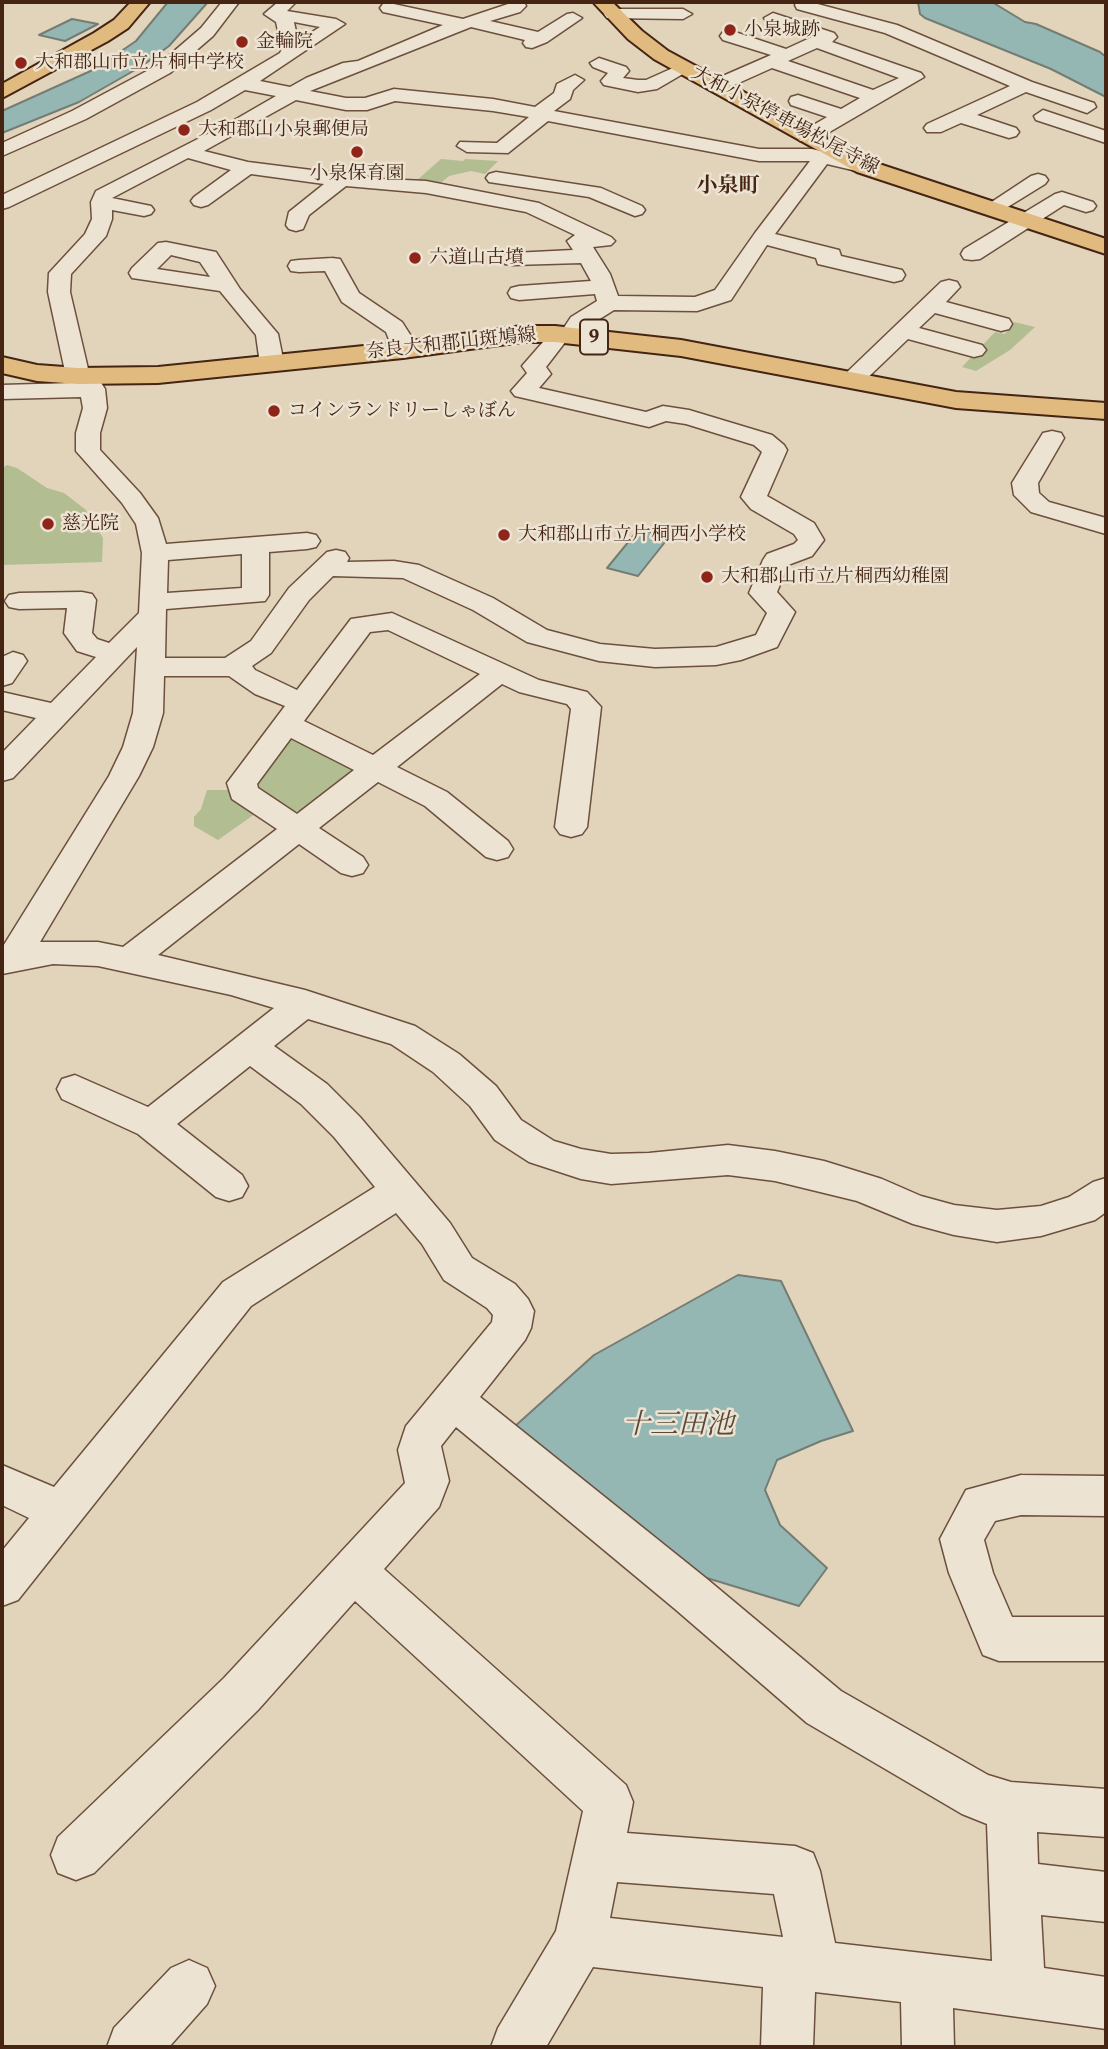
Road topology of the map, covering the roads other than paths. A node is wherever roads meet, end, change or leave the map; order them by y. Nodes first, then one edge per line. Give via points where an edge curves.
1 (141, 2) edge
2 (231, 2) edge
3 (803, 5) dead end
4 (511, 6) edge
5 (389, 8) dead end
6 (608, 8) edge
7 (285, 9) edge
8 (683, 14) dead end
9 (468, 17) junction
10 (573, 18) dead end
11 (772, 18) dead end
12 (902, 33) junction
13 (729, 36) dead end
14 (816, 42) junction
15 (288, 56) junction
16 (857, 56) junction
17 (779, 58) junction
18 (599, 63) dead end
19 (684, 68) junction
20 (815, 76) junction
21 (575, 80) dead end
22 (245, 84) junction
23 (716, 86) junction
24 (1024, 86) junction
25 (2, 92) edge
26 (292, 93) junction
27 (881, 93) junction
28 (912, 98) dead end
29 (995, 99) junction
30 (798, 101) dead end
31 (1087, 107) dead end
32 (543, 113) junction
33 (842, 116) junction
34 (960, 116) junction
35 (934, 128) dead end
36 (154, 130) junction
37 (1101, 130) edge
38 (1009, 132) dead end
39 (807, 137) junction
40 (192, 146) junction
41 (467, 146) dead end
42 (2, 150) edge
43 (822, 158) junction
44 (865, 167) junction
45 (247, 168) junction
46 (2, 180) edge
47 (342, 180) junction
48 (1038, 180) dead end
49 (30, 189) junction
50 (445, 191) junction
51 (610, 199) junction
52 (101, 201) junction
53 (201, 201) dead end
54 (2, 203) edge
55 (1086, 206) dead end
56 (991, 209) junction
57 (144, 210) dead end
58 (635, 210) dead end
59 (561, 219) junction
60 (1024, 220) junction
61 (296, 225) dead end
62 (762, 237) junction
63 (1104, 244) edge
64 (972, 254) dead end
65 (589, 256) junction
66 (513, 259) dead end
67 (299, 266) dead end
68 (894, 275) dead end
69 (228, 286) dead end
70 (949, 287) dead end
71 (519, 293) dead end
72 (606, 295) junction
73 (931, 305) junction
74 (1001, 324) dead end
75 (904, 331) junction
76 (563, 335) junction
77 (974, 349) dead end
78 (402, 350) junction
79 (272, 364) junction
80 (2, 365) edge
81 (851, 381) junction
82 (85, 382) junction
83 (12, 398) edge
84 (1106, 411) edge
85 (1052, 438) dead end
86 (1106, 526) edge
87 (307, 541) dead end
88 (256, 545) junction
89 (165, 552) junction
90 (19, 601) dead end
91 (160, 605) junction
92 (116, 654) junction
93 (149, 667) junction
94 (231, 667) junction
95 (499, 673) junction
96 (2, 701) edge
97 (294, 713) junction
98 (59, 714) junction
99 (378, 769) junction
100 (2, 771) edge
101 (571, 827) dead end
102 (299, 828) junction
103 (497, 849) dead end
104 (352, 865) dead end
105 (7, 960) edge
106 (129, 960) junction
107 (305, 1003) junction
108 (250, 1047) junction
109 (75, 1089) dead end
110 (151, 1124) junction
111 (229, 1186) dead end
112 (400, 1191) junction
113 (1106, 1193) edge
114 (453, 1400) junction
115 (2, 1484) edge
116 (1106, 1496) edge
117 (61, 1511) junction
118 (353, 1570) junction
119 (2, 1585) edge
120 (1106, 1639) edge
121 (1011, 1806) junction
122 (1106, 1813) edge
123 (76, 1855) dead end
124 (598, 1856) junction
125 (1016, 1887) junction
126 (1106, 1897) edge
127 (580, 1940) junction
128 (802, 1965) junction
129 (926, 1979) junction
130 (189, 1986) dead end
131 (1019, 1991) junction
132 (1106, 2003) edge
133 (133, 2047) edge
134 (516, 2047) edge
135 (787, 2047) edge
136 (928, 2047) edge

1 - 25 main road via 101,37
2 - 42 street via 207,32 164,69
3 - 12 street
4 - 9 street
5 - 9 street
6 - 8 street
6 - 19 main road, 大和小泉停車場松尾寺線 via 635,36
7 - 15 street
7 - 15 street via 336,24
9 - 10 street via 536,41
9 - 26 street
11 - 14 street via 828,37
12 - 16 street
12 - 24 street
13 - 17 street
14 - 16 street
14 - 17 street
15 - 22 street
16 - 20 street
16 - 27 street via 915,77
17 - 20 street
17 - 23 street
18 - 19 street via 620,71 610,81 638,86
19 - 23 main road, 大和小泉停車場松尾寺線
20 - 27 street
21 - 32 street
22 - 26 street
22 - 36 street
23 - 39 main road, 大和小泉停車場松尾寺線
24 - 29 street
24 - 31 street
26 - 32 street via 359,105 394,95
26 - 40 street
27 - 28 street
27 - 33 street
29 - 34 street
29 - 37 street
30 - 33 street
32 - 41 street via 501,149
32 - 43 street via 634,123 769,156
33 - 39 street
34 - 35 street
34 - 38 street
36 - 40 street
36 - 49 street
39 - 44 main road, 大和小泉停車場松尾寺線
40 - 45 street
40 - 52 street via 112,189
43 - 44 street
43 - 62 street
44 - 56 main road, 大和小泉停車場松尾寺線
45 - 47 street
45 - 53 street
46 - 49 street
47 - 50 street
47 - 61 street via 299,212
48 - 56 street
49 - 54 street
50 - 51 street via 458,178 473,175 594,192
50 - 59 street via 521,203
51 - 58 street
51 - 59 street
52 - 57 street
52 - 82 street via 100,228 66,264 58,281
55 - 60 street via 1062,198
56 - 60 main road, 大和小泉停車場松尾寺線
59 - 65 street via 604,241 578,241
60 - 63 main road, 大和小泉停車場松尾寺線
60 - 64 street
62 - 68 street
62 - 72 street via 729,291 712,301 690,304
65 - 66 street
65 - 72 street
67 - 78 street via 332,264 340,297 394,327
69 - 79 street via 267,334
70 - 73 street
71 - 72 street
72 - 76 street
73 - 74 street
73 - 75 street
75 - 77 street
75 - 81 street
76 - 78 main road, 奈良大和郡山斑鳩線 / 9 via 522,334
76 - 81 main road, 奈良大和郡山斑鳩線 / 9 via 681,348
76 - 94 street via 534,366 538,374 523,391 649,420 663,413 689,417 763,440 775,450 754,497 805,529 811,540 803,550 776,560 763,593 781,612 767,641 716,656 655,658 599,652 537,636 476,601 409,571 342,570 332,562 299,594 261,646
78 - 79 main road, 奈良大和郡山斑鳩線 / 9
79 - 82 main road, 奈良大和郡山斑鳩線 / 9
80 - 82 main road, 奈良大和郡山斑鳩線 / 9
81 - 84 main road, 奈良大和郡山斑鳩線 / 9 via 956,400
82 - 83 street
82 - 89 street via 95,408 88,452 131,498
85 - 86 street via 1025,483 1027,495 1040,506
87 - 88 street
88 - 89 street
88 - 91 street via 255,595
89 - 91 street
90 - 92 street via 82,600 78,634 87,645
91 - 92 street
91 - 93 street
92 - 98 street
93 - 94 street
93 - 105 street via 148,713 124,776
94 - 97 street
95 - 97 street via 392,621 362,625
95 - 99 street
95 - 101 street via 549,693 577,698 586,707
96 - 98 street
97 - 99 street
97 - 102 street via 242,783 243,792
98 - 100 street
99 - 102 street
99 - 103 street via 436,799
102 - 104 street
102 - 106 street
105 - 106 street via 74,952
106 - 107 street
107 - 108 street
107 - 113 street via 403,1035 446,1063 483,1096 508,1130 542,1152 581,1164 611,1169 728,1160 775,1166 824,1176 927,1213 997,1226 1081,1209
108 - 110 street
108 - 112 street via 314,1094
109 - 110 street
110 - 111 street
112 - 114 street via 458,1269 501,1296 514,1311 511,1328
112 - 117 street via 237,1293
114 - 118 street via 421,1439 419,1450 427,1481 424,1493
114 - 121 street via 824,1707 979,1797
115 - 117 street
116 - 120 street via 1021,1495 981,1504 962,1539 999,1639
117 - 119 street
118 - 123 street via 241,1694
118 - 124 street via 609,1802
121 - 122 street
121 - 125 street
124 - 127 street
124 - 128 street via 795,1871
125 - 126 street
125 - 131 street
127 - 128 street
127 - 134 street
128 - 129 street
128 - 135 street
129 - 131 street
129 - 136 street
130 - 133 street
131 - 132 street

